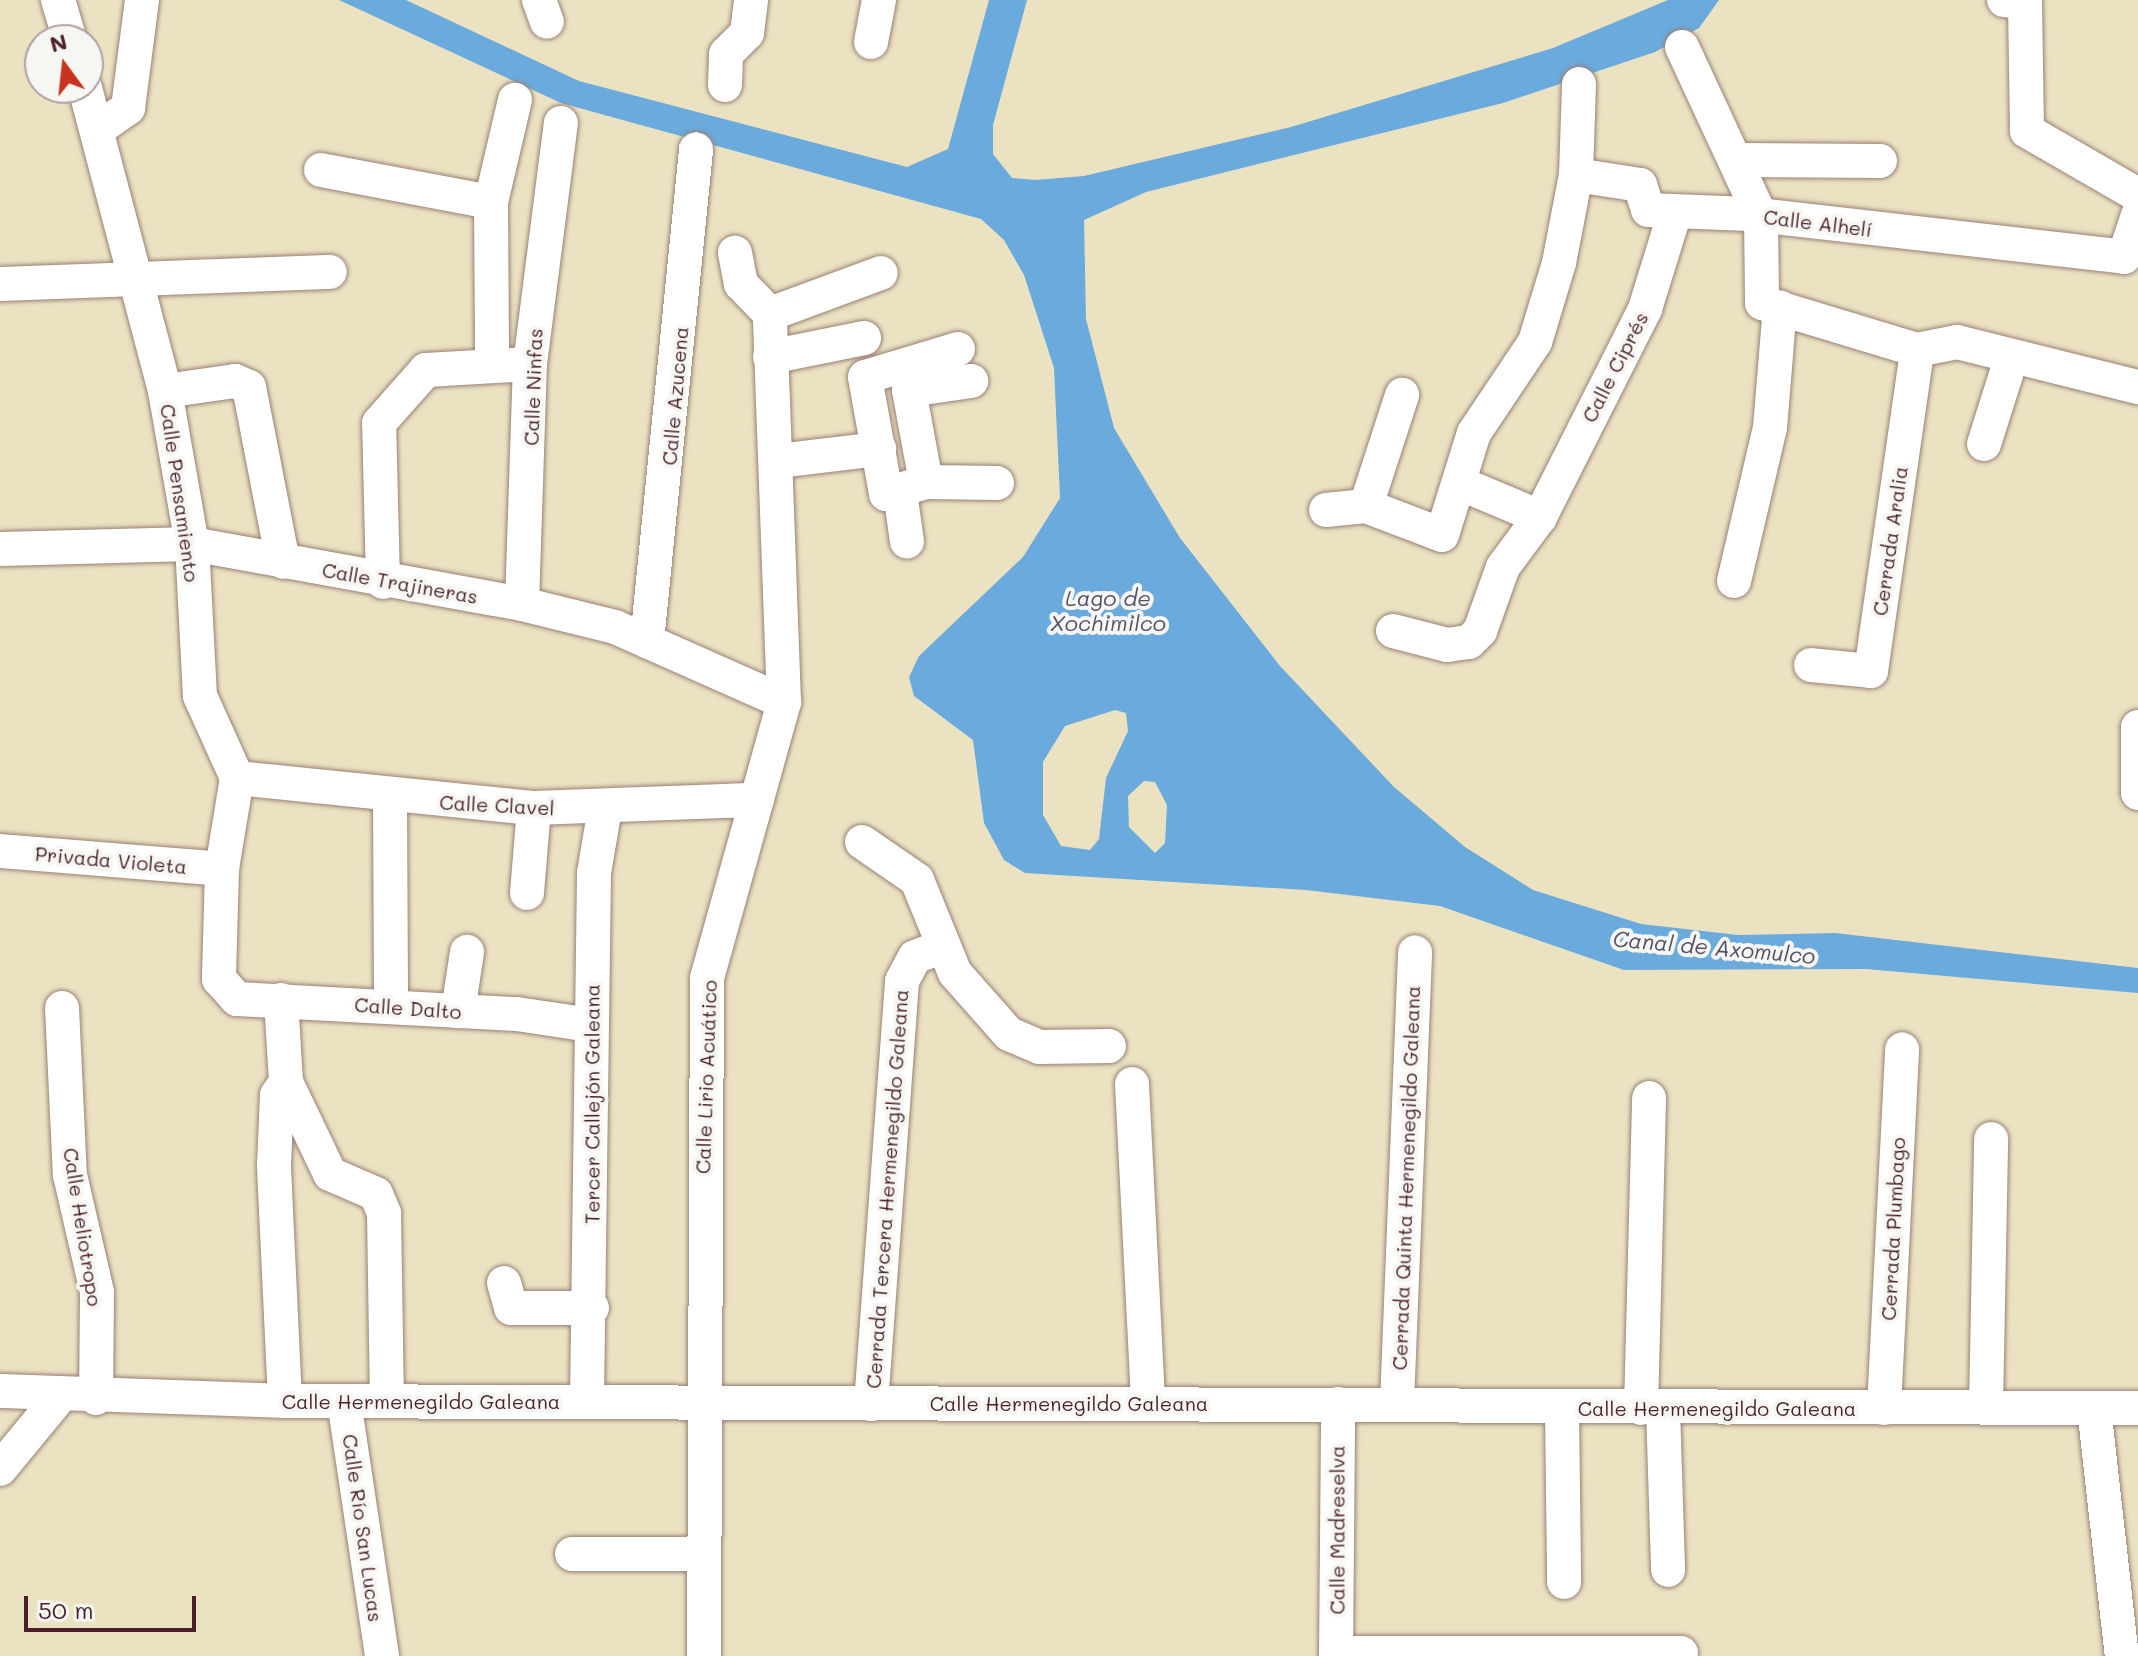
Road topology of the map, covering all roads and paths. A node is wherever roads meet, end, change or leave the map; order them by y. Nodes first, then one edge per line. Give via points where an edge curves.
1 (58, 0) edge
2 (142, 0) edge
3 (751, 0) edge
4 (879, 0) edge
5 (2004, 0) edge
6 (65, 24) edge
7 (871, 42) dead end
8 (1682, 47) dead end
9 (1579, 84) dead end
10 (725, 85) dead end
11 (515, 100) dead end
12 (90, 104) edge
13 (561, 123) dead end
14 (98, 129) junction
15 (696, 149) dead end
16 (1739, 160) junction
17 (1880, 161) dead end
18 (321, 170) dead end
19 (1576, 175) junction
20 (2138, 195) edge
21 (491, 202) junction
22 (1675, 212) junction
23 (2138, 215) edge
24 (1761, 217) junction
25 (735, 253) dead end
26 (330, 272) dead end
27 (881, 273) dead end
28 (136, 282) junction
29 (0, 284) edge
30 (1780, 307) junction
31 (770, 314) junction
32 (864, 338) dead end
33 (958, 349) dead end
34 (1917, 350) junction
35 (770, 357) junction
36 (2011, 359) junction
37 (492, 364) junction
38 (530, 364) junction
39 (971, 381) dead end
40 (2138, 387) edge
41 (165, 391) junction
42 (1402, 395) dead end
43 (1984, 444) dead end
44 (879, 449) junction
45 (778, 461) junction
46 (997, 483) dead end
47 (1459, 483) junction
48 (913, 487) junction
49 (1366, 506) junction
50 (1326, 510) dead end
51 (1540, 517) junction
52 (907, 542) dead end
53 (192, 544) junction
54 (0, 549) edge
55 (283, 562) junction
56 (1734, 581) dead end
57 (383, 582) junction
58 (522, 604) junction
59 (1393, 631) dead end
60 (647, 641) junction
61 (1811, 665) dead end
62 (784, 702) junction
63 (2138, 727) edge
64 (237, 778) junction
65 (2138, 793) edge
66 (390, 799) junction
67 (757, 800) junction
68 (534, 808) junction
69 (605, 808) junction
70 (862, 842) dead end
71 (0, 851) edge
72 (222, 869) junction
73 (527, 893) dead end
74 (941, 947) junction
75 (467, 952) dead end
76 (1415, 952) dead end
77 (281, 1000) junction
78 (391, 1006) junction
79 (62, 1008) dead end
80 (458, 1011) junction
81 (591, 1025) junction
82 (1109, 1046) dead end
83 (1902, 1049) dead end
84 (286, 1082) junction
85 (1132, 1084) dead end
86 (1649, 1098) dead end
87 (1991, 1139) dead end
88 (504, 1283) dead end
89 (592, 1308) junction
90 (0, 1391) edge
91 (61, 1395) junction
92 (96, 1398) junction
93 (285, 1401) junction
94 (344, 1401) junction
95 (387, 1401) junction
96 (587, 1401) junction
97 (703, 1402) junction
98 (1148, 1402) junction
99 (1397, 1403) junction
100 (871, 1404) junction
101 (1338, 1404) junction
102 (1562, 1408) junction
103 (1652, 1408) junction
104 (1884, 1408) junction
105 (1986, 1408) junction
106 (2094, 1408) junction
107 (2138, 1408) edge
108 (0, 1469) edge
109 (572, 1554) dead end
110 (701, 1554) junction
111 (1668, 1570) dead end
112 (1564, 1582) dead end
113 (1681, 1653) dead end
114 (1336, 1655) edge
115 (382, 1656) edge
116 (704, 1656) edge
117 (2122, 1656) edge

1 - 6 street
2 - 14 street via 128,108
3 - 10 street via 747,33 726,54
4 - 7 street
5 - 20 street via 2025,3 2027,131
8 - 16 street
9 - 19 street
11 - 21 street
12 - 14 street, Calle Pensamiento
13 - 38 street, Calle Ninfas
14 - 28 street, Calle Pensamiento
15 - 60 street, Calle Azucena
16 - 17 street
16 - 24 street
18 - 21 street
19 - 22 street, Calle Alhelí via 1640,185 1648,210
19 - 47 street via 1535,342 1474,433
21 - 37 street
22 - 24 street, Calle Alhelí
22 - 51 street, Calle Ciprés via 1645,309
23 - 24 street, Calle Alhelí via 2124,257
24 - 30 street via 1762,303
25 - 31 street via 741,284
26 - 28 street
27 - 31 street
28 - 29 street
28 - 41 street, Calle Pensamiento
30 - 34 street
30 - 56 street via 1770,428
31 - 35 street, Calle Lirio Acuático
32 - 35 street
33 - 44 street via 865,377
34 - 36 street via 1957,342
34 - 61 street, Cerrada Aralia via 1871,671
35 - 45 street, Calle Lirio Acuático
36 - 40 street
36 - 43 street
37 - 38 street
37 - 57 street via 413,376 379,423
38 - 58 street, Calle Ninfas
39 - 48 street via 909,390
41 - 53 street, Calle Pensamiento
41 - 55 street via 235,381 249,387
42 - 49 street
44 - 45 street
44 - 48 street via 886,494
45 - 62 street, Calle Lirio Acuático
46 - 48 street
47 - 49 street via 1442,535
47 - 51 street
48 - 52 street
49 - 50 street
51 - 59 street, Calle Ciprés via 1503,567 1469,642 1447,645
53 - 54 street, Calle Trajineras
53 - 55 street, Calle Trajineras
53 - 64 street, Calle Pensamiento via 200,696
55 - 57 street, Calle Trajineras
57 - 58 street, Calle Trajineras
58 - 60 street, Calle Trajineras
60 - 62 street, Calle Trajineras
62 - 67 street, Calle Lirio Acuático
63 - 65 street
64 - 66 street, Calle Clavel
64 - 72 street
66 - 68 street, Calle Clavel
66 - 78 street
67 - 69 street, Calle Clavel
67 - 97 street, Calle Lirio Acuático via 707,978
68 - 69 street, Calle Clavel
68 - 73 street
69 - 81 street, Tercer Callejón Galeana via 594,873
70 - 74 street via 917,880
71 - 72 street, Privada Violeta
72 - 77 street, Calle Dalto via 219,979 237,999
74 - 82 street via 1009,1034 1039,1047
74 - 100 street, Cerrada Tercera Hermenegildo Galeana via 915,957 902,981
75 - 80 street
76 - 99 street, Cerrada Quinta Hermenegildo Galeana
77 - 78 street, Calle Dalto
77 - 84 street
78 - 80 street, Calle Dalto
79 - 92 street, Calle Heliotropo via 70,1175 97,1292
80 - 81 street, Calle Dalto
81 - 89 street, Tercer Callejón Galeana
83 - 104 street, Cerrada Plumbago
84 - 93 street via 275,1121
84 - 95 street via 330,1174 376,1194 384,1213
85 - 98 street
86 - 103 street
87 - 105 street
88 - 89 street via 511,1308
89 - 96 street, Tercer Callejón Galeana
90 - 91 street, Calle Hermenegildo Galeana
91 - 92 street, Calle Hermenegildo Galeana
91 - 108 street
92 - 93 street, Calle Hermenegildo Galeana
93 - 94 street, Calle Hermenegildo Galeana
94 - 95 street, Calle Hermenegildo Galeana
94 - 115 street, Calle Río San Lucas
95 - 96 street, Calle Hermenegildo Galeana
96 - 97 street, Calle Hermenegildo Galeana
97 - 100 street, Calle Hermenegildo Galeana
97 - 110 street, Calle Lirio Acuático
98 - 100 street, Calle Hermenegildo Galeana
98 - 101 street, Calle Hermenegildo Galeana
99 - 101 street, Calle Hermenegildo Galeana
99 - 102 street, Calle Hermenegildo Galeana
101 - 114 street, Calle Madreselva
102 - 103 street, Calle Hermenegildo Galeana
102 - 112 street
103 - 104 street, Calle Hermenegildo Galeana
103 - 111 street
104 - 105 street, Calle Hermenegildo Galeana
105 - 106 street, Calle Hermenegildo Galeana
106 - 107 street, Calle Hermenegildo Galeana
106 - 117 street
109 - 110 street
110 - 116 street, Calle Lirio Acuático
113 - 114 street

